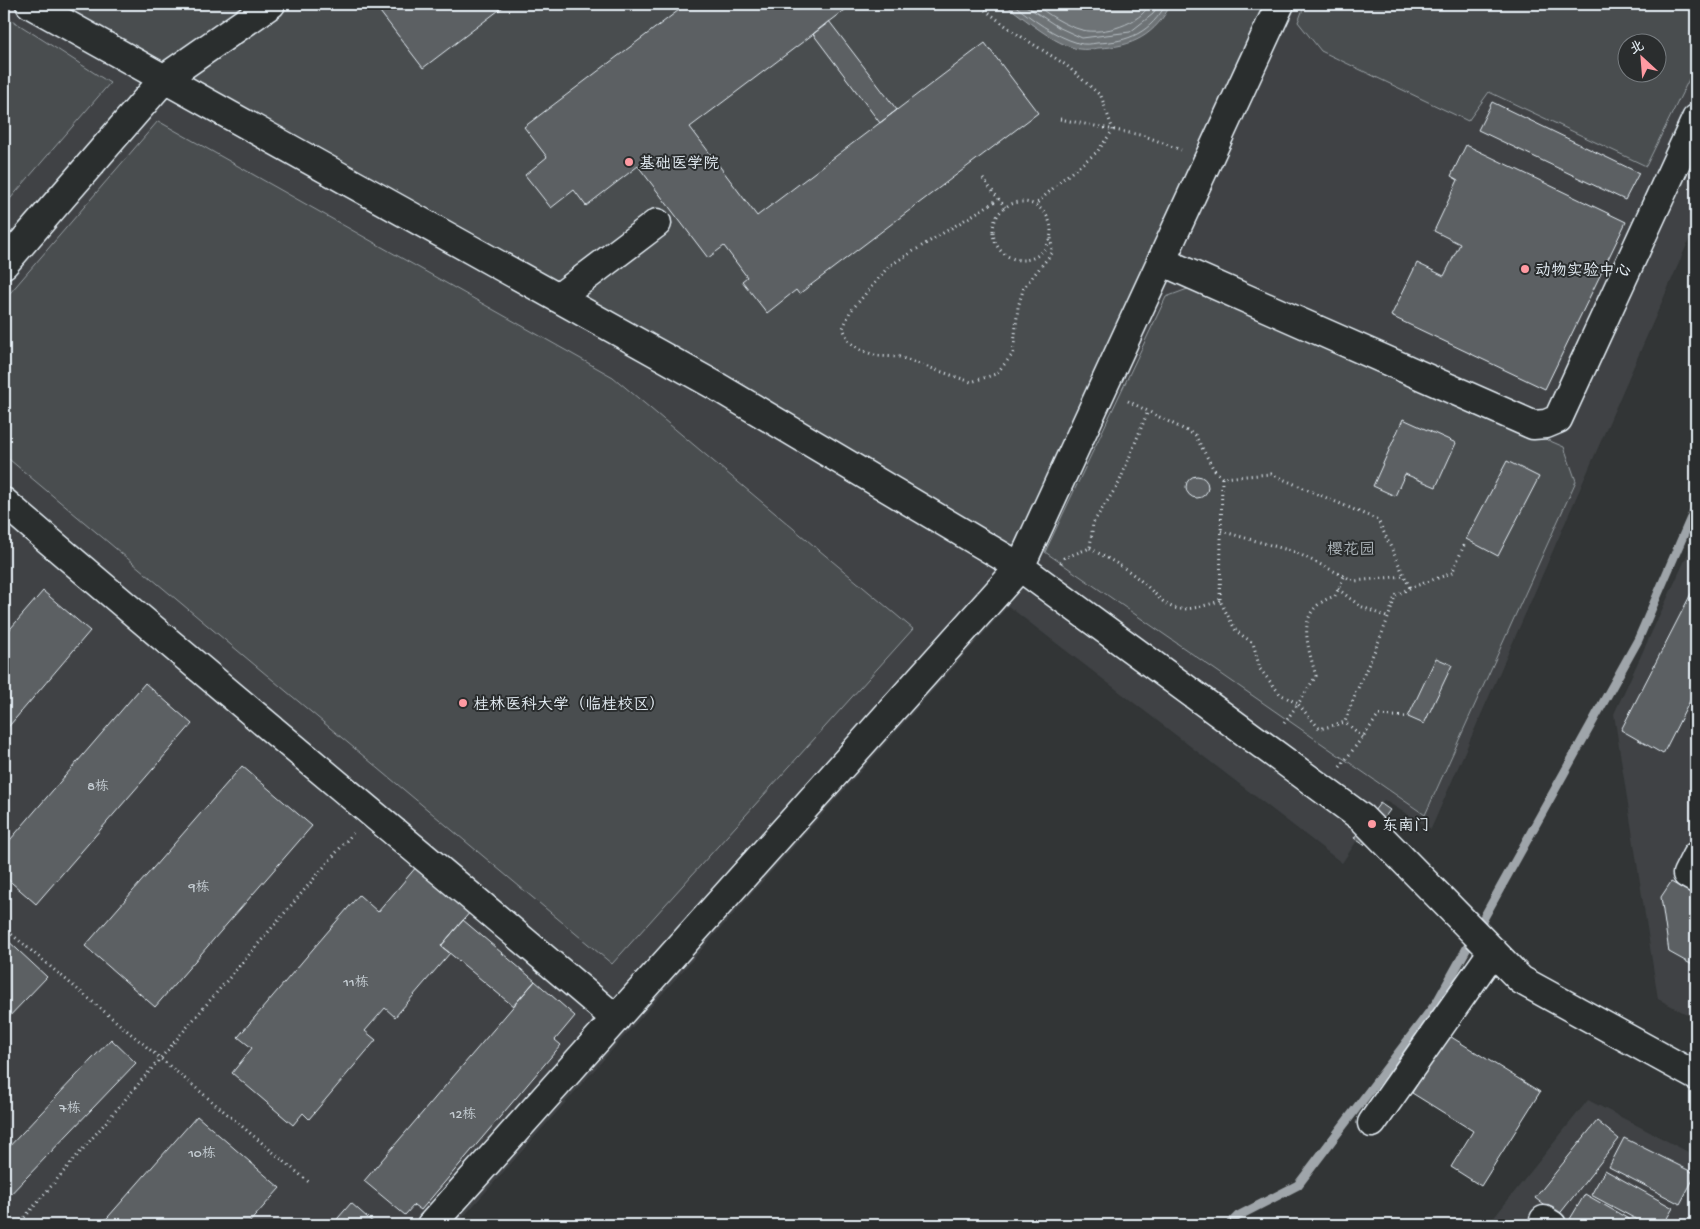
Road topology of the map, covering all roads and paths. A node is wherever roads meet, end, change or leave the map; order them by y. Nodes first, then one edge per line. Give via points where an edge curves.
1 (30, 4) edge
2 (271, 4) edge
3 (977, 4) edge
4 (1280, 4) edge
5 (165, 78) junction
6 (1696, 119) edge
7 (1060, 120) dead end
8 (1113, 130) junction
9 (1207, 161) junction
10 (983, 179) dead end
11 (999, 199) junction
12 (1035, 205) junction
13 (1005, 207) junction
14 (657, 223) dead end
15 (1051, 236) junction
16 (1161, 261) junction
17 (4, 264) edge
18 (558, 298) junction
19 (1102, 388) junction
20 (1148, 411) junction
21 (1222, 478) junction
22 (4, 502) edge
23 (1221, 531) junction
24 (1465, 543) dead end
25 (1090, 548) junction
26 (1020, 567) junction
27 (1404, 576) junction
28 (1344, 577) junction
29 (1045, 586) junction
30 (1410, 588) junction
31 (1338, 589) junction
32 (1220, 601) junction
33 (1389, 618) junction
34 (1298, 704) junction
35 (1406, 717) dead end
36 (1346, 722) junction
37 (1363, 737) junction
38 (1267, 748) junction
39 (1323, 790) junction
40 (371, 812) junction
41 (1696, 856) edge
42 (1696, 879) edge
43 (4, 928) edge
44 (1481, 939) junction
45 (616, 1019) junction
46 (160, 1059) junction
47 (1696, 1076) edge
48 (1372, 1123) dead end
49 (310, 1183) dead end
50 (18, 1225) edge
51 (431, 1225) edge

1 - 5 street
2 - 5 street
3 - 8 path via 1066,65 1101,96
4 - 9 street
5 - 17 street
5 - 18 street
6 - 16 street via 1558,419 1546,424 1533,425
7 - 8 path
8 - 9 path via 1145,136
8 - 12 path via 1097,152
9 - 16 street
10 - 11 path
11 - 13 path
11 - 15 path via 890,266 850,312 843,328 849,342 877,356 899,357 971,382 996,374 1013,354 1018,307 1024,288 1052,253
12 - 13 path via 1024,202
12 - 15 path via 1048,217
13 - 15 path via 998,213 992,231 998,249 1005,256 1023,261 1033,259 1042,253
14 - 18 street
16 - 19 street
18 - 26 street via 766,414
19 - 20 path
19 - 26 street
20 - 21 path via 1195,435
20 - 25 path via 1119,482 1093,523
21 - 23 path
21 - 27 path via 1271,474 1378,520
22 - 40 street
23 - 28 path via 1295,552
23 - 32 path
24 - 30 path via 1452,573
25 - 29 path via 1064,558
25 - 32 path via 1130,573 1166,606 1194,609
26 - 29 street
26 - 45 street
27 - 28 path via 1354,582
27 - 30 path
28 - 31 path
29 - 38 street
30 - 33 path via 1395,596
31 - 33 path via 1360,606
31 - 34 path via 1335,596 1312,609 1306,633 1316,676
32 - 34 path via 1236,631 1253,644 1260,669 1280,694
33 - 36 path via 1354,694
34 - 36 path via 1320,729
34 - 38 path
35 - 37 path via 1379,715
36 - 37 path
37 - 39 path
38 - 39 street
39 - 44 street via 1362,818
40 - 45 street
40 - 46 path
41 - 42 street via 1687,874
43 - 46 path
44 - 47 street via 1521,980
44 - 48 street
45 - 51 street
46 - 49 path
46 - 50 path

